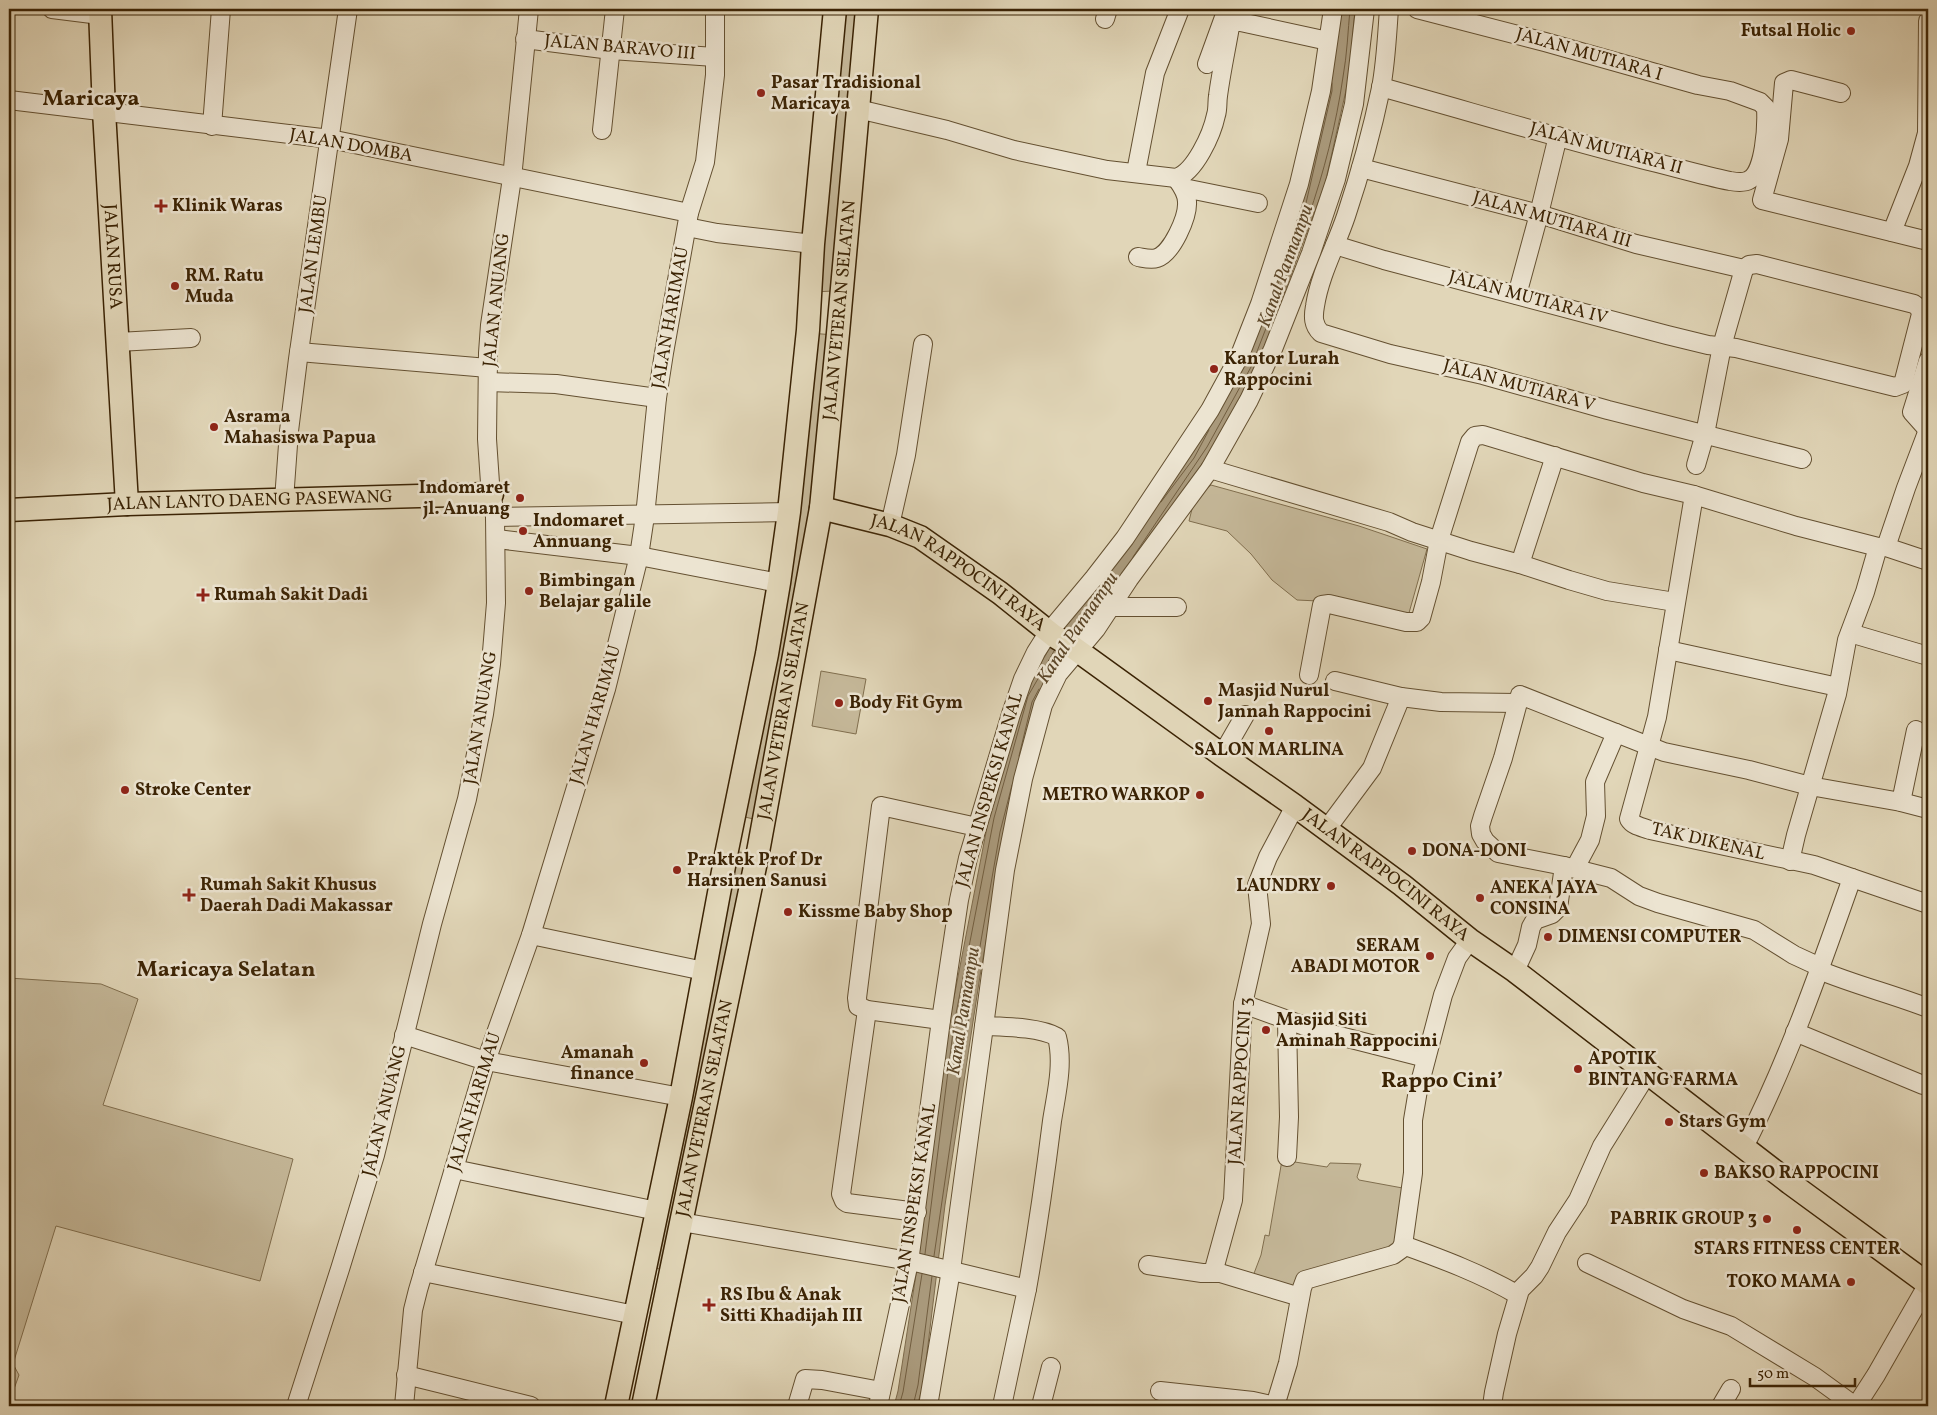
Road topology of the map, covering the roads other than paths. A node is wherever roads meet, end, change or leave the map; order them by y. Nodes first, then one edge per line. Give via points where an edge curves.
1 (52, 9) edge
2 (221, 9) edge
3 (348, 9) edge
4 (529, 9) edge
5 (616, 9) edge
6 (715, 9) edge
7 (835, 9) edge
8 (867, 9) edge
9 (1180, 9) edge
10 (1227, 9) edge
11 (1333, 9) edge
12 (1365, 9) edge
13 (1389, 9) edge
14 (1417, 9) edge
15 (100, 12) edge
16 (1928, 21) edge
17 (525, 39) junction
18 (1328, 41) junction
19 (611, 50) junction
20 (715, 57) junction
21 (1928, 62) edge
22 (1207, 64) dead end
23 (1381, 87) junction
24 (1841, 93) dead end
25 (9, 100) edge
26 (1760, 102) joint
27 (858, 109) junction
28 (104, 111) junction
29 (212, 126) junction
30 (602, 130) dead end
31 (1558, 136) junction
32 (330, 139) junction
33 (1925, 154) edge
34 (1361, 168) junction
35 (1136, 172) junction
36 (512, 178) junction
37 (1180, 183) junction
38 (1258, 203) dead end
39 (1539, 214) junction
40 (688, 220) junction
41 (1892, 232) junction
42 (1928, 241) edge
43 (813, 244) junction
44 (1336, 245) junction
45 (1138, 257) dead end
46 (1744, 269) junction
47 (1517, 295) junction
48 (810, 302) junction
49 (841, 304) junction
50 (1919, 308) joint
51 (191, 338) dead end
52 (118, 342) junction
53 (923, 344) dead end
54 (1722, 346) junction
55 (299, 352) junction
56 (1928, 361) edge
57 (488, 375) junction
58 (657, 398) junction
59 (1928, 430) edge
60 (1705, 434) junction
61 (1555, 456) junction
62 (1802, 459) dead end
63 (1696, 465) dead end
64 (1210, 469) junction
65 (492, 494) junction
66 (1694, 495) junction
67 (284, 500) junction
68 (126, 504) junction
69 (820, 508) junction
70 (9, 510) edge
71 (789, 512) junction
72 (645, 516) junction
73 (495, 517) junction
74 (890, 525) junction
75 (497, 539) junction
76 (1438, 546) junction
77 (1882, 547) junction
78 (639, 556) junction
79 (1928, 561) edge
80 (1520, 564) junction
81 (779, 583) junction
82 (1675, 602) junction
83 (1110, 607) junction
84 (1177, 607) dead end
85 (1850, 633) junction
86 (1051, 634) junction
87 (1077, 650) junction
88 (1668, 650) junction
89 (1928, 656) edge
90 (1309, 675) dead end
91 (1335, 681) dead end
92 (1838, 687) junction
93 (1401, 697) junction
94 (1517, 703) junction
95 (1245, 715) dead end
96 (1916, 730) dead end
97 (1616, 733) junction
98 (1649, 748) junction
99 (1222, 755) junction
100 (1810, 786) junction
101 (1901, 802) junction
102 (1295, 806) junction
103 (1928, 809) edge
104 (977, 827) junction
105 (1326, 830) junction
106 (730, 832) junction
107 (760, 837) junction
108 (1790, 860) junction
109 (1569, 867) junction
110 (1852, 878) junction
111 (1928, 904) edge
112 (531, 935) junction
113 (1470, 940) junction
114 (1820, 968) junction
115 (704, 972) junction
116 (1515, 972) junction
117 (1243, 1004) junction
118 (1928, 1008) edge
119 (867, 1010) junction
120 (941, 1020) junction
121 (1287, 1021) junction
122 (984, 1026) junction
123 (1795, 1032) junction
124 (404, 1035) junction
125 (1426, 1058) junction
126 (486, 1061) junction
127 (1647, 1074) junction
128 (1928, 1085) edge
129 (681, 1097) junction
130 (1744, 1147) junction
131 (1287, 1157) dead end
132 (454, 1169) junction
133 (657, 1211) junction
134 (917, 1212) junction
135 (681, 1222) junction
136 (1403, 1245) junction
137 (912, 1262) junction
138 (1587, 1263) dead end
139 (1148, 1266) dead end
140 (948, 1269) junction
141 (423, 1272) junction
142 (1212, 1273) junction
143 (644, 1274) junction
144 (668, 1279) junction
145 (1928, 1284) edge
146 (1027, 1289) junction
147 (1518, 1295) junction
148 (1300, 1297) junction
149 (664, 1302) junction
150 (637, 1306) junction
151 (1051, 1367) dead end
152 (406, 1375) junction
153 (1731, 1389) dead end
154 (1160, 1391) dead end
155 (880, 1399) edge
156 (1199, 1401) edge
157 (296, 1406) edge
158 (404, 1406) edge
159 (531, 1406) edge
160 (616, 1406) edge
161 (643, 1406) edge
162 (797, 1406) edge
163 (930, 1406) edge
164 (1002, 1406) edge
165 (1041, 1406) edge
166 (1275, 1406) edge
167 (1492, 1406) edge
168 (1722, 1406) edge
169 (1855, 1406) edge

1 - 15 street
2 - 29 street
3 - 32 street, JALAN LEMBU
4 - 17 street, JALAN ANUANG
5 - 19 street
6 - 20 street, JALAN HARIMAU
7 - 43 main road, JALAN VETERAN SELATAN
8 - 27 main road, JALAN VETERAN SELATAN
9 - 35 street via 1155,74
10 - 22 street
11 - 18 street, JALAN INSPEKSI KANAL
12 - 64 street via 1354,104 1336,179 1273,349
13 - 23 street
14 - 26 street, JALAN MUTIARA I via 1730,91
15 - 28 main road, JALAN RUSA
16 - 21 street
17 - 19 street, JALAN BARAVO III
17 - 36 street, JALAN ANUANG
18 - 37 street via 1236,22 1230,27 1217,114 1208,138
18 - 86 street, JALAN INSPEKSI KANAL via 1321,91 1299,184 1240,355 1210,410 1125,538
19 - 20 street, JALAN BARAVO III
19 - 30 street
20 - 40 street, JALAN HARIMAU via 705,162
21 - 33 street
23 - 31 street, JALAN MUTIARA II
23 - 34 street
24 - 41 street via 1791,80 1784,82 1779,139 1762,200
25 - 28 street, JALAN DOMBA
26 - 31 street, JALAN MUTIARA II via 1766,108 1765,139 1757,171 1742,182 1690,172
27 - 35 street via 1014,150 1107,170
27 - 49 main road, JALAN VETERAN SELATAN
28 - 29 street, JALAN DOMBA
28 - 52 main road, JALAN RUSA
29 - 32 street, JALAN DOMBA
31 - 39 street
32 - 36 street, JALAN DOMBA
32 - 55 street, JALAN LEMBU
33 - 41 street
34 - 39 street, JALAN MUTIARA III
34 - 44 street
35 - 37 street
36 - 40 street, JALAN DOMBA
36 - 57 street, JALAN ANUANG via 490,325
37 - 38 street
37 - 45 street via 1187,196 1187,207 1171,247 1157,258
39 - 46 street, JALAN MUTIARA III via 1636,244
39 - 47 street
40 - 43 street, JALAN DOMBA via 716,233
40 - 58 street, JALAN HARIMAU
41 - 42 street
43 - 48 main road, JALAN VETERAN SELATAN
44 - 47 street, JALAN MUTIARA IV
44 - 60 street, JALAN MUTIARA V via 1314,313 1316,328 1322,333 1390,354 1483,375
46 - 50 street, JALAN MUTIARA III via 1757,264 1914,304
46 - 54 street
47 - 54 street, JALAN MUTIARA IV via 1637,328
48 - 49 main road
48 - 71 main road, JALAN VETERAN SELATAN
49 - 69 main road, JALAN VETERAN SELATAN
50 - 54 street, JALAN MUTIARA IV via 1921,314 1902,384 1895,388
51 - 52 street
52 - 68 main road, JALAN RUSA
53 - 74 street via 906,455
54 - 60 street
55 - 57 street
55 - 67 street, JALAN LEMBU via 288,431
56 - 59 street via 1912,412
57 - 58 street
57 - 65 street, JALAN ANUANG via 487,439
58 - 72 street, JALAN HARIMAU
59 - 77 street
60 - 62 street, JALAN MUTIARA V
60 - 63 street
61 - 66 street
61 - 76 street via 1483,435 1472,438
61 - 80 street
64 - 76 street via 1389,522
64 - 83 street
65 - 67 main road, JALAN LANTO DAENG PASEWANG
65 - 73 street, JALAN ANUANG
66 - 77 street via 1796,526
66 - 82 street
67 - 68 main road, JALAN LANTO DAENG PASEWANG
68 - 70 main road, JALAN LANTO DAENG PASEWANG
69 - 74 main road, JALAN RAPPOCINI RAYA
69 - 107 main road, JALAN VETERAN SELATAN
71 - 72 street
71 - 81 main road, JALAN VETERAN SELATAN
72 - 73 street
72 - 78 street, JALAN HARIMAU
73 - 75 street, JALAN ANUANG
74 - 86 main road, JALAN RAPPOCINI RAYA via 939,549
75 - 78 street
75 - 124 street, JALAN ANUANG via 496,603 482,723 467,799
76 - 80 street
76 - 90 street via 1424,608 1417,622 1329,604 1322,606
77 - 79 street
77 - 85 street
78 - 81 street
78 - 112 street, JALAN HARIMAU via 606,689
80 - 82 street via 1607,591
81 - 106 main road, JALAN VETERAN SELATAN
82 - 88 street
83 - 84 street
83 - 87 street
85 - 89 street
85 - 92 street
86 - 87 main road, JALAN RAPPOCINI RAYA
86 - 104 street, JALAN INSPEKSI KANAL via 1036,652 1022,679
87 - 99 main road, JALAN RAPPOCINI RAYA
87 - 122 street via 1058,674 1043,705 1032,744 1005,870
88 - 92 street
88 - 98 street
91 - 93 street
92 - 100 street
93 - 94 street via 1441,702
93 - 105 street via 1372,768
94 - 97 street via 1520,695
94 - 109 street via 1480,826 1481,834 1490,848 1498,853
95 - 99 street
96 - 101 street
97 - 98 street
97 - 109 street via 1595,782 1596,816 1590,840
98 - 100 street
98 - 108 street, TAK DIKENAL via 1629,819 1633,825
99 - 102 main road, JALAN RAPPOCINI RAYA
100 - 101 street
100 - 108 street
101 - 103 street
102 - 105 main road, JALAN RAPPOCINI RAYA
102 - 117 street, JALAN RAPPOCINI 3 via 1258,879 1260,931
104 - 119 street via 881,806 857,998 858,1006
104 - 120 street, JALAN INSPEKSI KANAL via 959,900
105 - 113 main road, JALAN RAPPOCINI RAYA via 1402,884
106 - 107 main road
106 - 115 main road, JALAN VETERAN SELATAN
107 - 135 main road, JALAN VETERAN SELATAN
108 - 110 street, TAK DIKENAL
109 - 114 street via 1611,878 1639,896 1658,903 1754,930
109 - 116 street via 1558,908 1552,914 1535,920
110 - 111 street, TAK DIKENAL
110 - 114 street
112 - 115 street
112 - 126 street, JALAN HARIMAU
113 - 116 main road, JALAN RAPPOCINI RAYA
113 - 125 street via 1457,958 1443,995
114 - 118 street via 1844,980
114 - 123 street
115 - 129 main road, JALAN VETERAN SELATAN
116 - 127 main road, JALAN RAPPOCINI RAYA
117 - 121 street
117 - 142 street, JALAN RAPPOCINI 3 via 1234,1192
119 - 120 street
119 - 134 street via 841,1194 847,1203
120 - 134 street, JALAN INSPEKSI KANAL
121 - 125 street
121 - 131 street
122 - 140 street
122 - 146 street via 1051,1034 1057,1038 1060,1048
123 - 128 street
123 - 130 street
124 - 126 street
124 - 157 street, JALAN ANUANG via 372,1165
125 - 136 street via 1414,1113 1413,1173
126 - 129 street
126 - 132 street, JALAN HARIMAU
127 - 130 main road, JALAN RAPPOCINI RAYA
127 - 147 street via 1602,1146 1578,1200 1534,1276 1523,1285
129 - 133 main road, JALAN VETERAN SELATAN
130 - 145 main road, JALAN RAPPOCINI RAYA
132 - 133 street
132 - 141 street, JALAN HARIMAU
133 - 143 main road, JALAN VETERAN SELATAN
134 - 137 street, JALAN INSPEKSI KANAL
135 - 137 street
135 - 144 main road, JALAN VETERAN SELATAN
136 - 147 street via 1450,1262
136 - 148 street via 1393,1255 1310,1278 1303,1283
137 - 140 street
137 - 155 street, JALAN INSPEKSI KANAL
138 - 169 street via 1683,1309 1739,1330
139 - 142 street
140 - 146 street
140 - 163 street
141 - 150 street
141 - 152 street, JALAN HARIMAU via 413,1310
142 - 148 street via 1227,1274
143 - 144 main road
143 - 150 main road, JALAN VETERAN SELATAN
144 - 149 main road, JALAN VETERAN SELATAN
145 - 169 street
146 - 164 street
147 - 167 street
148 - 166 street via 1288,1363
149 - 150 main road
149 - 161 main road, JALAN VETERAN SELATAN
150 - 160 main road, JALAN VETERAN SELATAN
151 - 165 street
152 - 158 street, JALAN HARIMAU
152 - 159 street
153 - 168 street
154 - 156 street
155 - 162 street via 822,1380 805,1380
156 - 166 street via 1253,1401

